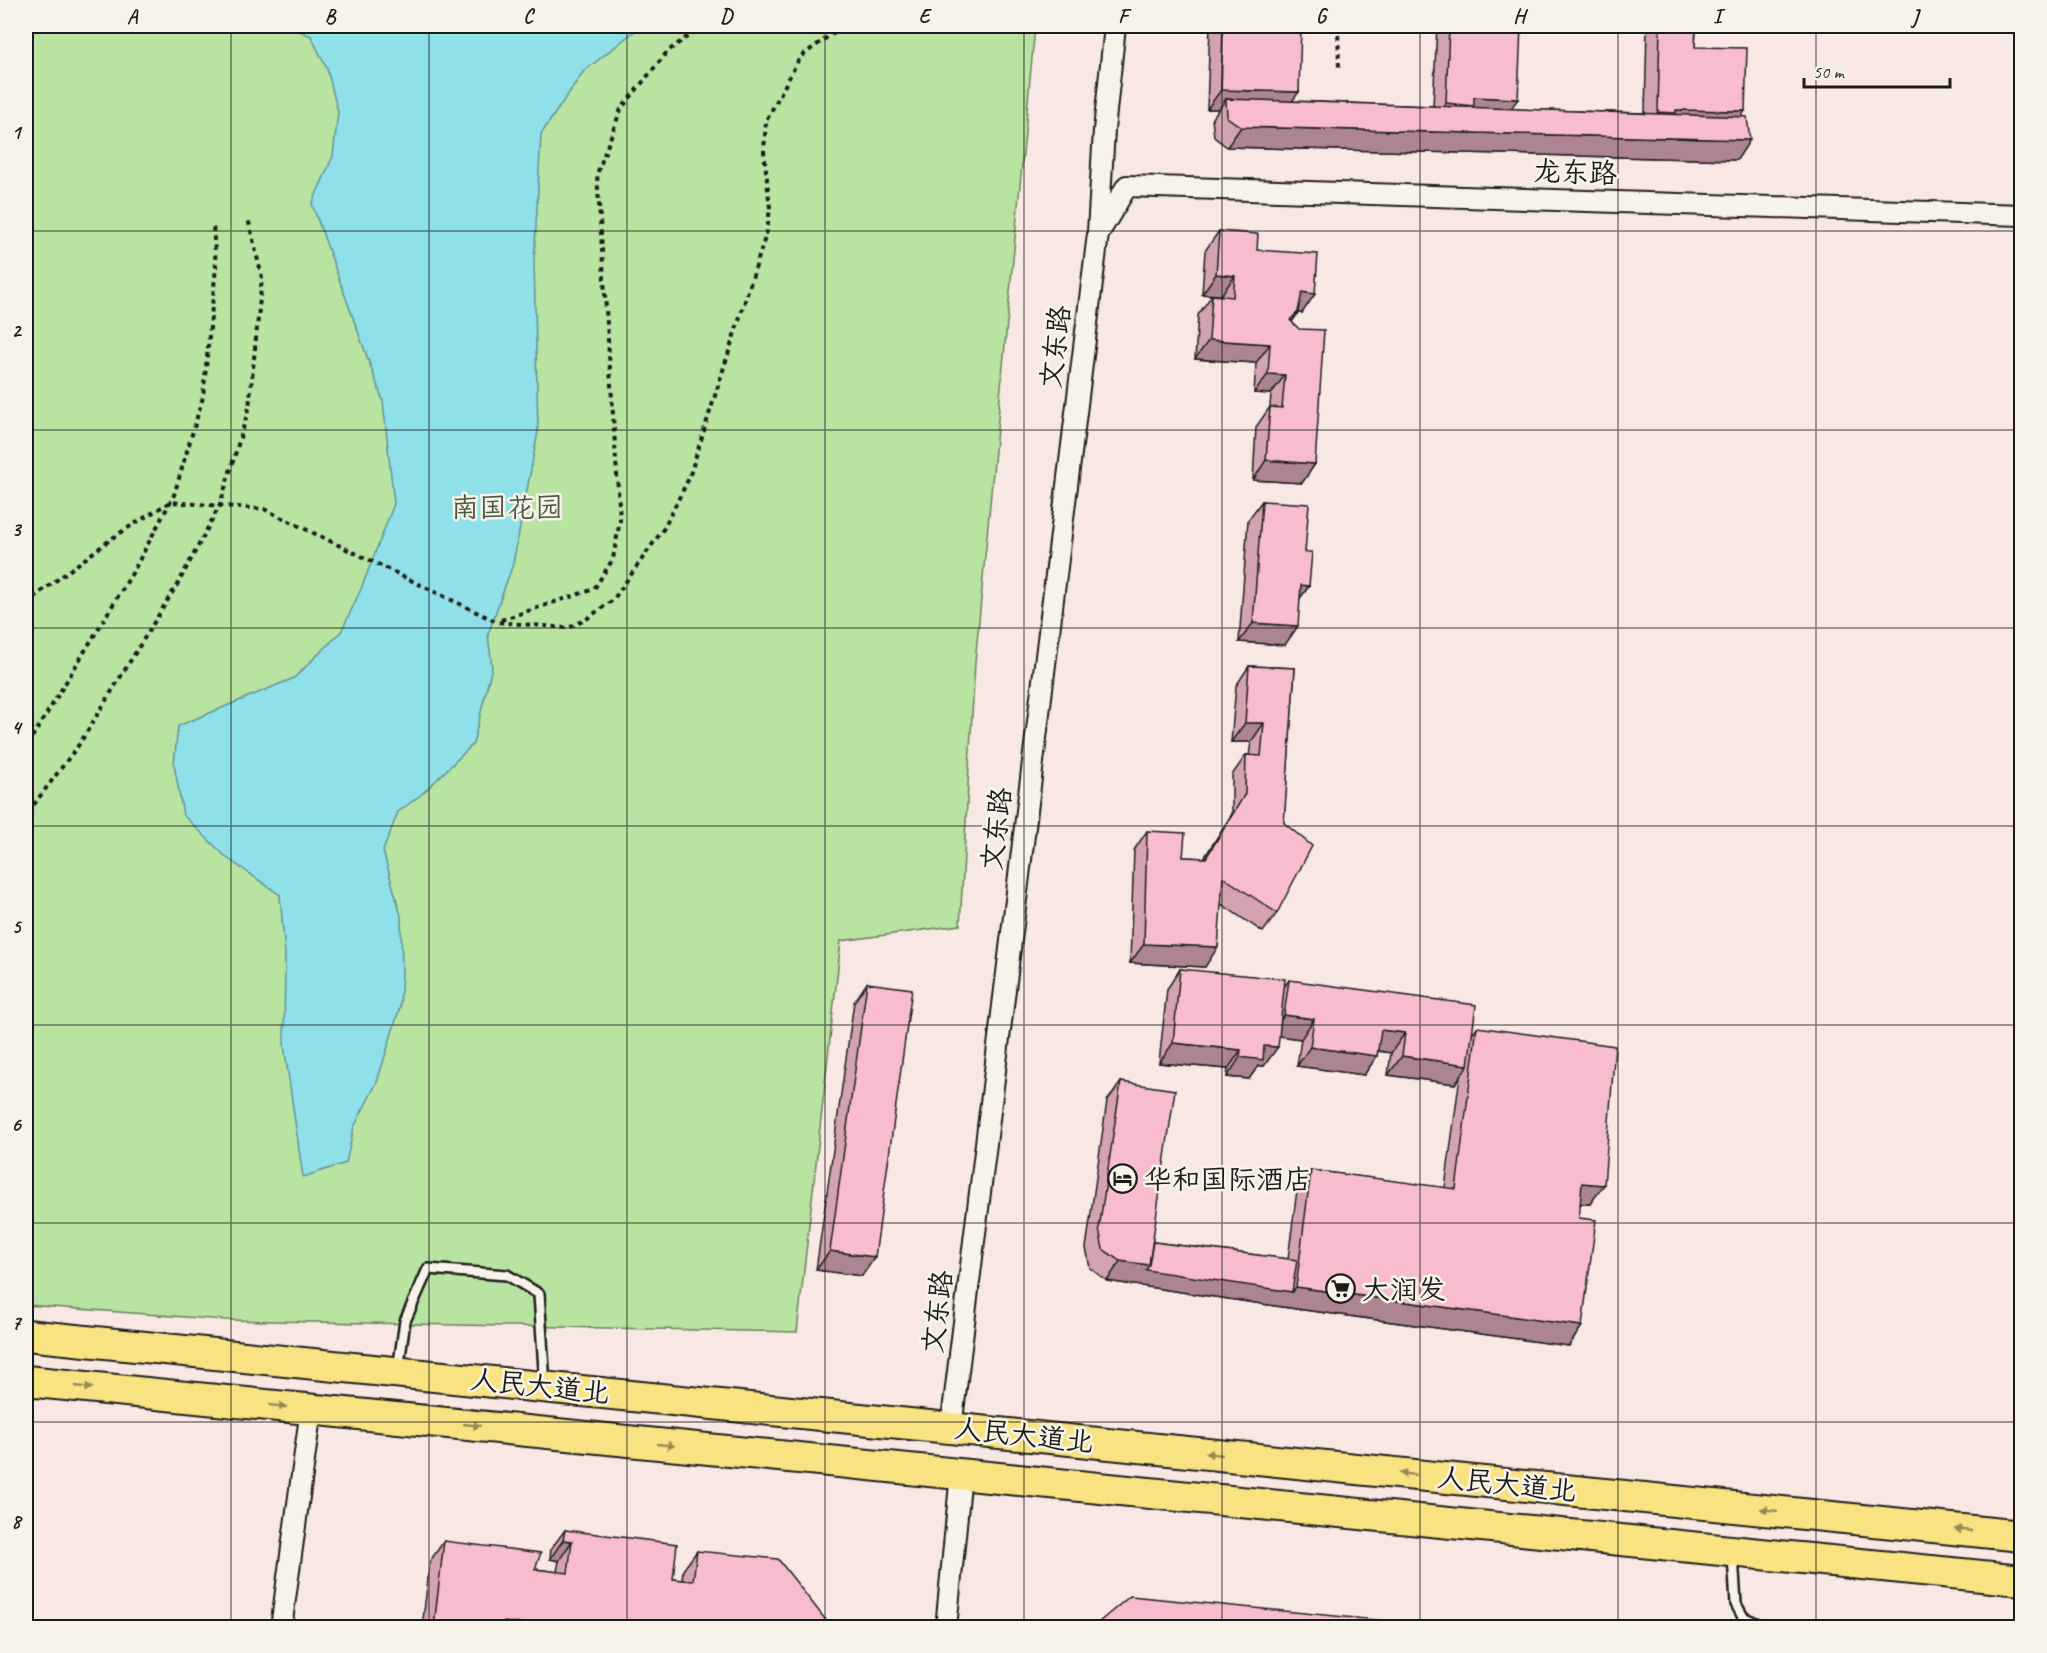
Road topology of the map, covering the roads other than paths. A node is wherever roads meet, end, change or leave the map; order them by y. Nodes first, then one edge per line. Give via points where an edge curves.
1 (1115, 26) edge
2 (1127, 186) joint
3 (2022, 215) edge
4 (1097, 238) junction
5 (26, 1335) edge
6 (397, 1372) junction
7 (26, 1381) edge
8 (545, 1387) junction
9 (311, 1409) junction
10 (951, 1428) junction
11 (961, 1474) junction
12 (2022, 1536) edge
13 (1733, 1551) junction
14 (2022, 1580) edge
15 (281, 1628) edge
16 (946, 1628) edge
17 (1767, 1628) edge

1 - 4 street, 文东路
2 - 3 street, 龙东路
2 - 4 street, 文东路
4 - 10 street, 文东路
5 - 6 main road, 人民大道北
6 - 8 main road, 人民大道北
6 - 8 lane via 405,1321 428,1269 507,1275 539,1294
7 -> 9 main road, 人民大道北
8 - 10 main road, 人民大道北
9 -> 11 main road, 人民大道北
9 - 15 street
12 -> 10 main road, 人民大道北
11 - 13 main road, 人民大道北
11 - 16 street
13 - 14 main road, 人民大道北
13 - 17 lane via 1736,1604 1743,1617

